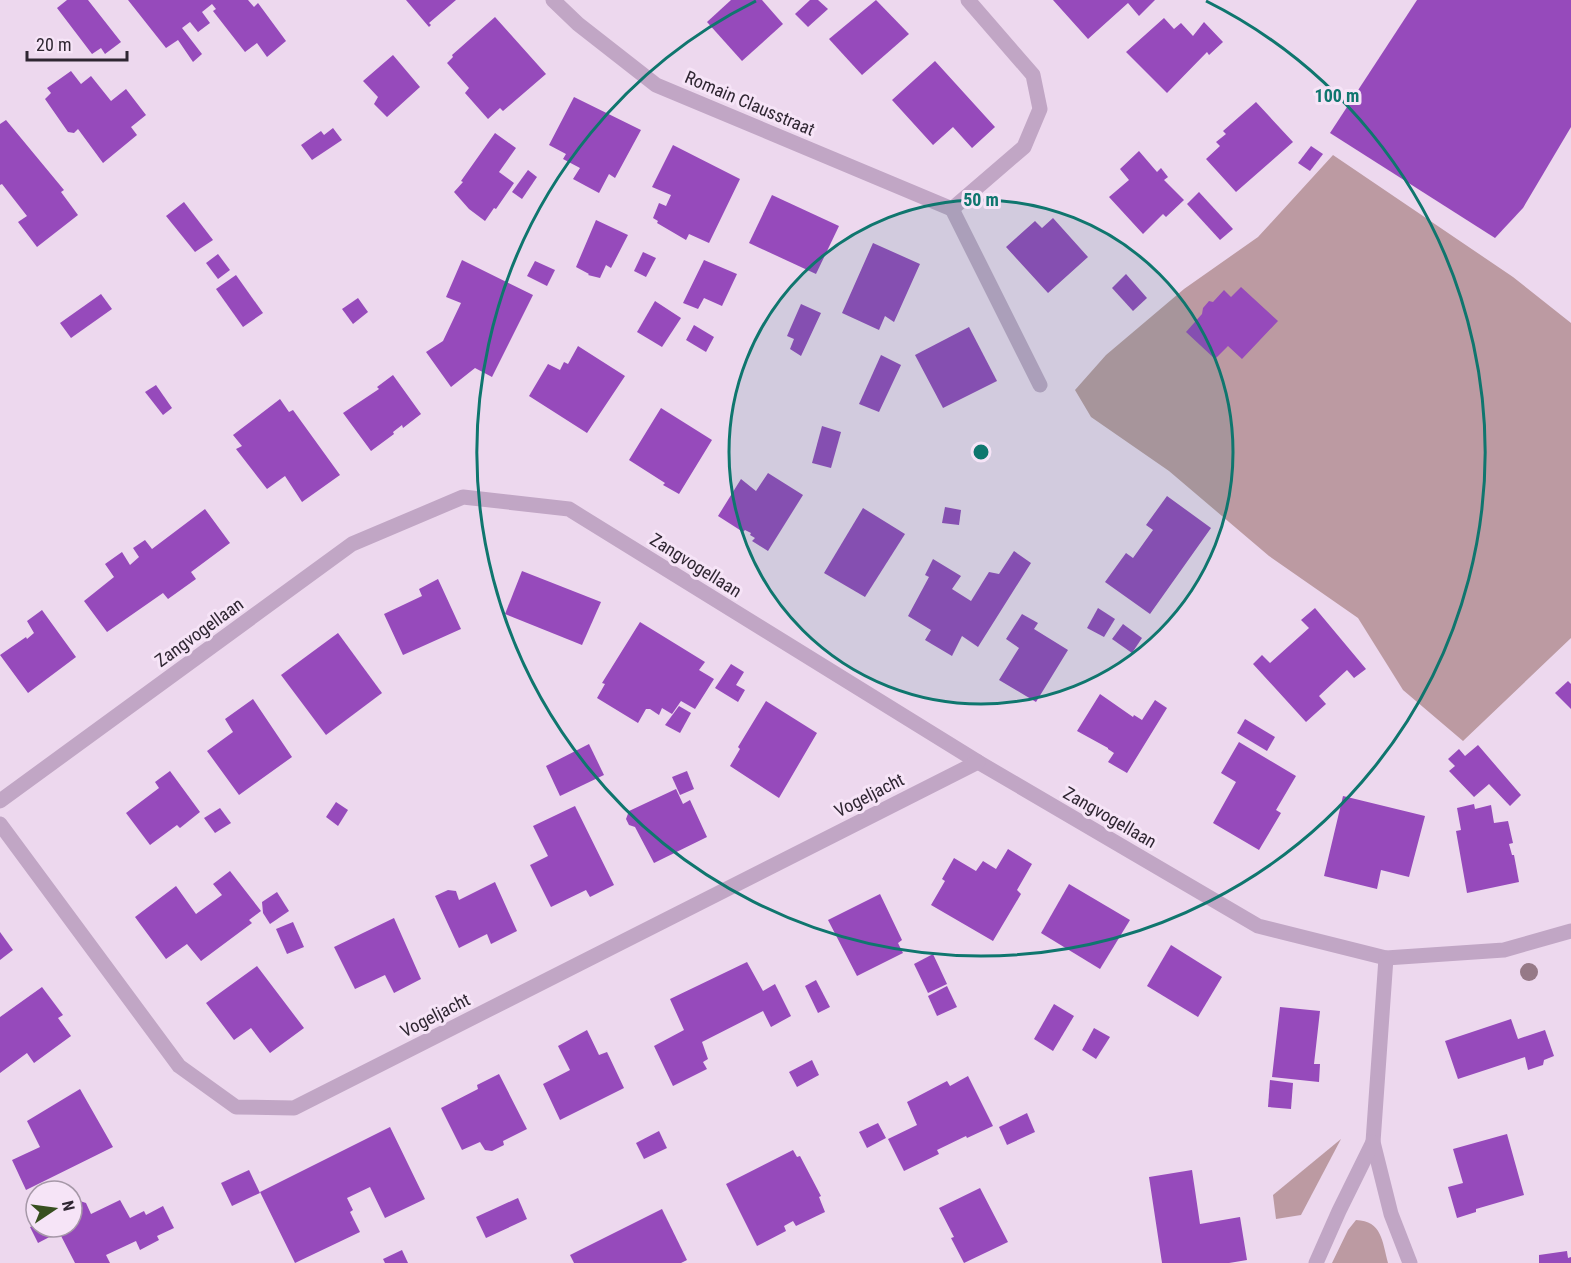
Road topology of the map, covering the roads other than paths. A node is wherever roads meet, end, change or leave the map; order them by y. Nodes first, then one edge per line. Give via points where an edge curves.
1 (553, 0) edge
2 (968, 0) edge
3 (952, 209) junction
4 (1040, 385) dead end
5 (978, 762) junction
6 (0, 801) edge
7 (0, 824) edge
8 (1571, 931) edge
9 (1386, 958) junction
10 (1373, 1142) junction
11 (1316, 1263) edge
12 (1410, 1263) edge

1 - 3 street, Romain Clausstraat via 656,85
2 - 3 street via 1033,75 1040,109 1024,147
3 - 4 street
5 - 6 street, Zangvogellaan via 569,509 463,498 352,544
5 - 7 street, Vogeljacht via 294,1108 236,1107 179,1066
5 - 9 street, Zangvogellaan via 1258,926
8 - 9 street, Zangvogellaan via 1504,950
9 - 10 street
10 - 11 street
10 - 12 street via 1391,1214

